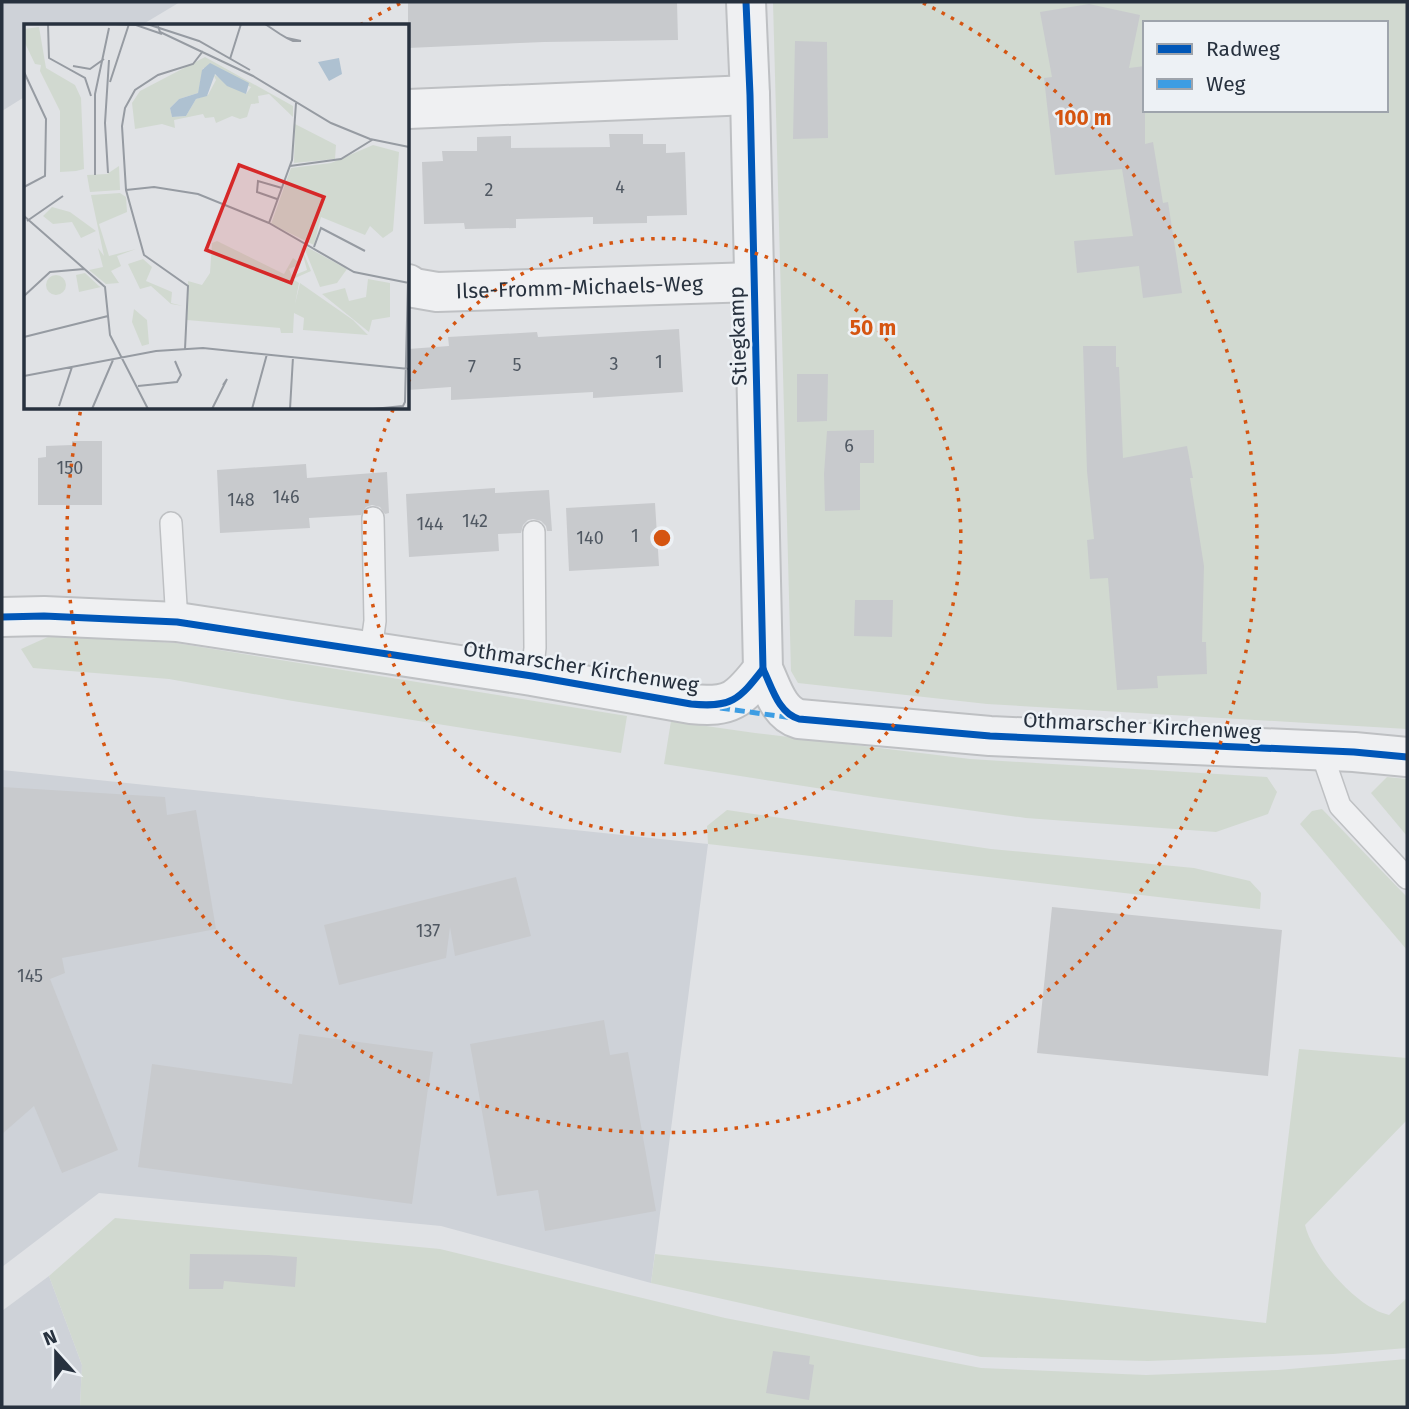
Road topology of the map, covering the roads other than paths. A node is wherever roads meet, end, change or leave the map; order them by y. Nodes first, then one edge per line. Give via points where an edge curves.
1 (746, 2) edge
2 (750, 94) junction
3 (410, 109) edge
4 (754, 282) junction
5 (410, 285) edge
6 (373, 518) dead end
7 (172, 523) dead end
8 (534, 532) dead end
9 (2, 617) edge
10 (177, 622) junction
11 (371, 650) junction
12 (763, 669) junction
13 (532, 676) junction
14 (1321, 751) junction
15 (1407, 757) edge
16 (1407, 878) edge

1 - 2 street, Stiegkamp
2 - 3 street
2 - 4 street, Stiegkamp
4 - 5 street, Ilse-Fromm-Michaels-Weg via 437,292
4 - 12 street, Stiegkamp
6 - 11 lane via 375,621
7 - 10 lane
8 - 13 lane
9 - 10 street, Othmarscher Kirchenweg
10 - 11 street, Othmarscher Kirchenweg
11 - 13 street, Othmarscher Kirchenweg
12 - 13 street, Othmarscher Kirchenweg via 734,700 711,706
12 - 14 street, Othmarscher Kirchenweg via 780,705 799,719 990,736
14 - 15 street, Othmarscher Kirchenweg
14 - 16 lane via 1340,806

